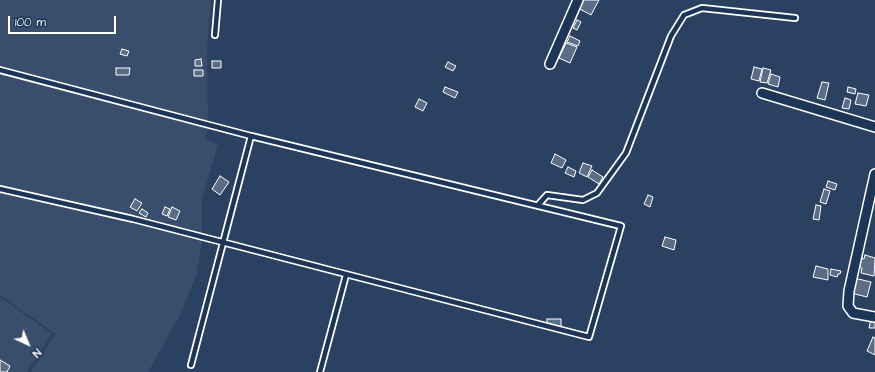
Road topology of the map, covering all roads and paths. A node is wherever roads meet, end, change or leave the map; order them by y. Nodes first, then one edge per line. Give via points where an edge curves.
1 (218, 0) edge
2 (578, 0) edge
3 (796, 18) dead end
4 (215, 35) dead end
5 (550, 64) dead end
6 (0, 70) edge
7 (762, 93) dead end
8 (875, 127) edge
9 (251, 136) junction
10 (875, 174) edge
11 (0, 189) edge
12 (538, 206) junction
13 (222, 243) junction
14 (346, 275) junction
15 (875, 317) edge
16 (191, 365) dead end
17 (320, 372) edge

1 - 4 lane
2 - 5 street
3 - 12 lane via 702,8 684,15 672,36 626,153 597,193 583,200 547,195
6 - 9 lane
7 - 8 street
9 - 12 lane
9 - 13 lane
10 - 15 street via 849,291 848,306 854,313
11 - 13 lane via 133,219
12 - 14 lane via 621,226 589,337
13 - 14 lane
13 - 16 lane
14 - 17 lane

